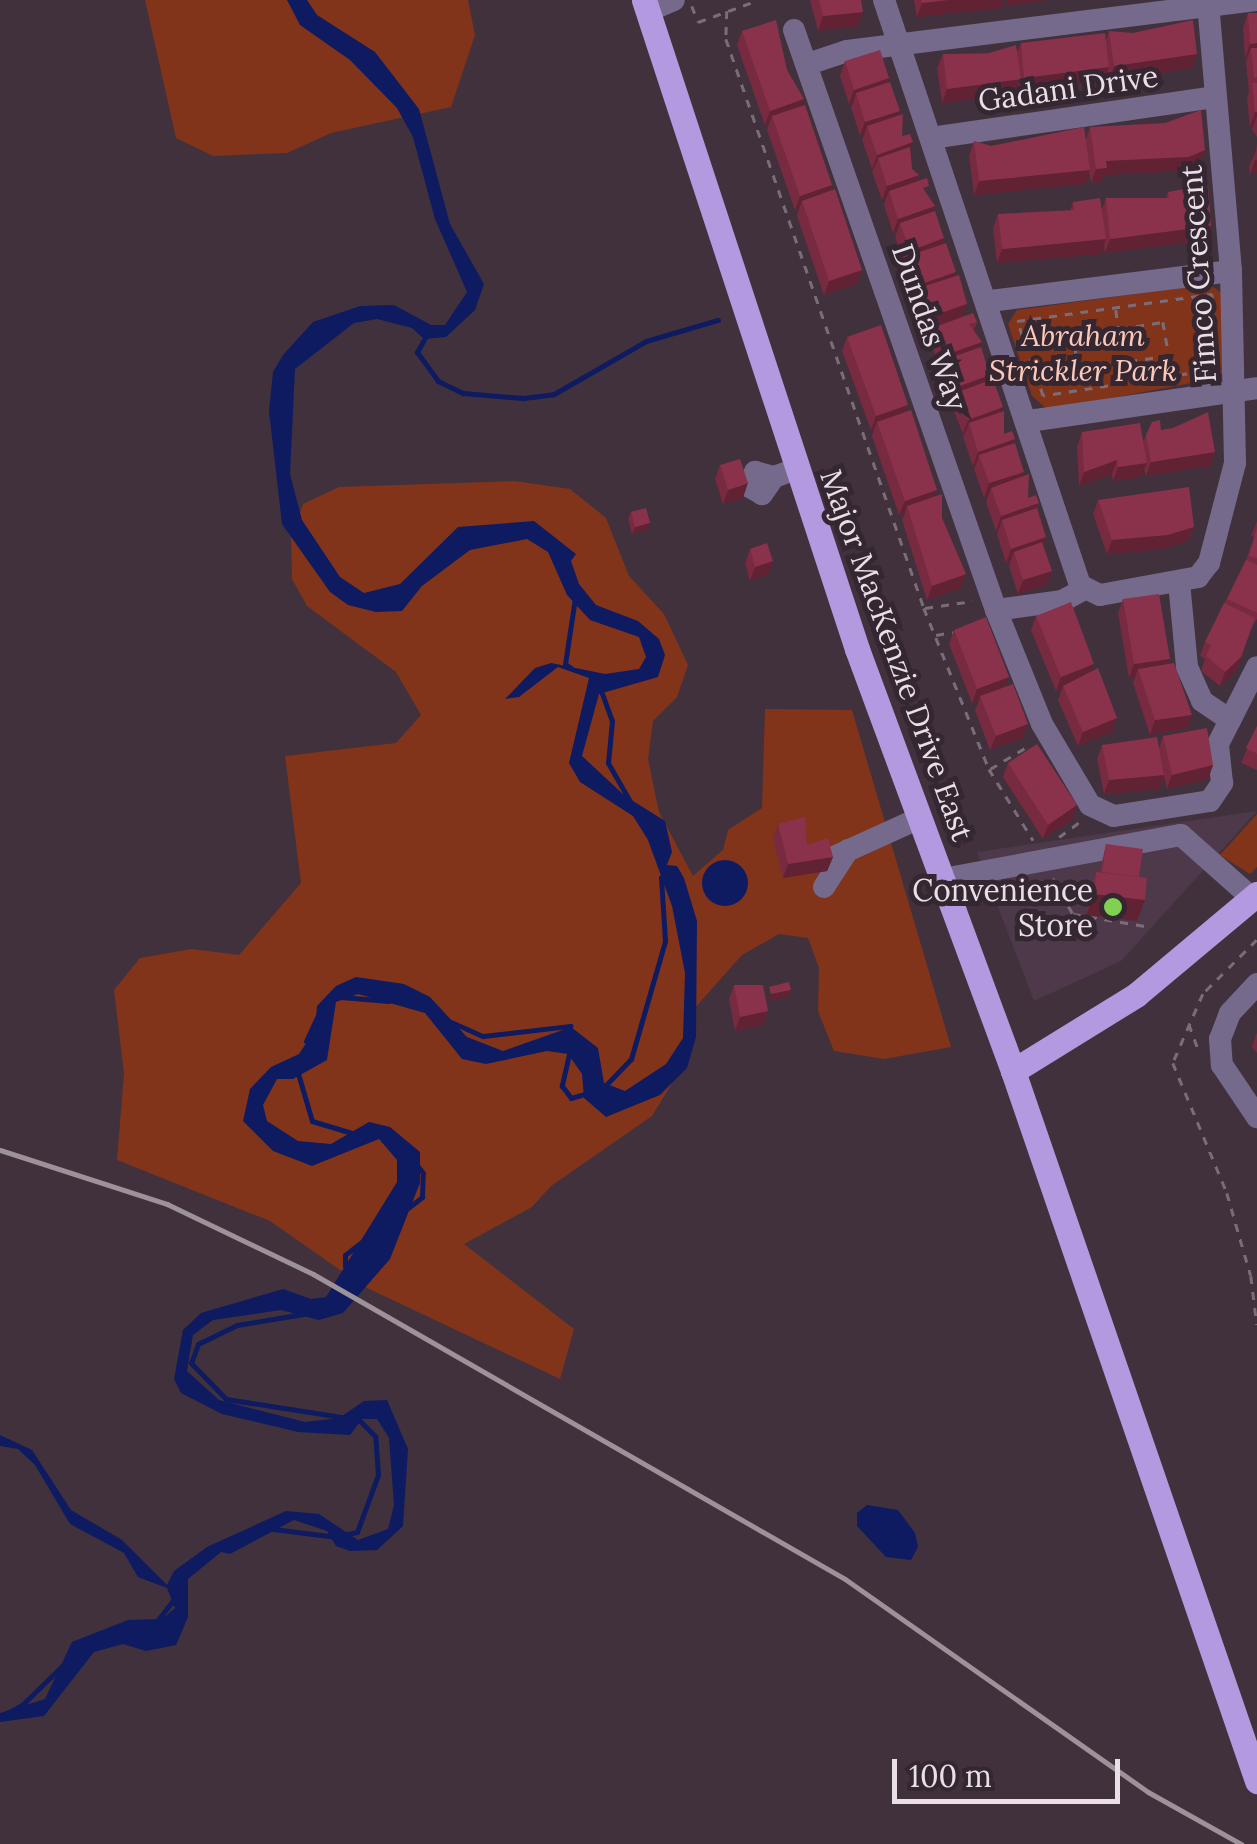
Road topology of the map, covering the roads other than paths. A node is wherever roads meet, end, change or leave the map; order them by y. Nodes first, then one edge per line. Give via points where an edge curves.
1 (674, 0) edge
2 (884, 0) edge
3 (1257, 0) edge
4 (1208, 3) edge
5 (646, 6) edge
6 (794, 30) dead end
7 (901, 48) junction
8 (808, 64) junction
9 (1214, 97) junction
10 (931, 138) junction
11 (1230, 271) junction
12 (990, 302) junction
13 (1247, 388) edge
14 (1029, 421) junction
15 (1179, 582) junction
16 (1086, 589) junction
17 (994, 605) junction
18 (1257, 667) edge
19 (1230, 720) junction
20 (920, 818) junction
21 (848, 850) junction
22 (825, 861) edge
23 (942, 879) junction
24 (824, 886) dead end
25 (1255, 896) edge
26 (1257, 984) edge
27 (1013, 1071) junction
28 (1257, 1117) edge
29 (1257, 1781) edge

1 - 5 street
2 - 7 street
3 - 4 street
4 - 7 street
4 - 9 street, Fimco Crescent
5 - 20 main road, Major MacKenzie Drive East via 785,473
6 - 8 street, Dundas Way
7 - 8 street via 847,52
7 - 10 street
8 - 17 street, Dundas Way
9 - 10 street, Gadani Drive
9 - 11 street, Fimco Crescent
10 - 12 street
11 - 12 street
11 - 13 street, Fimco Crescent
12 - 14 street
13 - 14 street
13 - 15 street, Fimco Crescent via 1208,564
14 - 16 street
15 - 16 street via 1100,594
15 - 19 street via 1187,667 1202,700
16 - 17 street via 1062,602
17 - 19 street, Dundas Way via 1048,734 1090,805 1114,816 1210,802 1222,783 1218,744
18 - 19 street
20 - 21 street
20 - 23 main road, Major MacKenzie Drive East
21 - 22 street
21 - 24 street
23 - 25 street via 1046,847 1181,835
23 - 27 main road, Major MacKenzie Drive East
25 - 27 main road via 1136,995
26 - 28 street via 1230,1013 1220,1039 1222,1065
27 - 29 main road, Major MacKenzie Drive East

